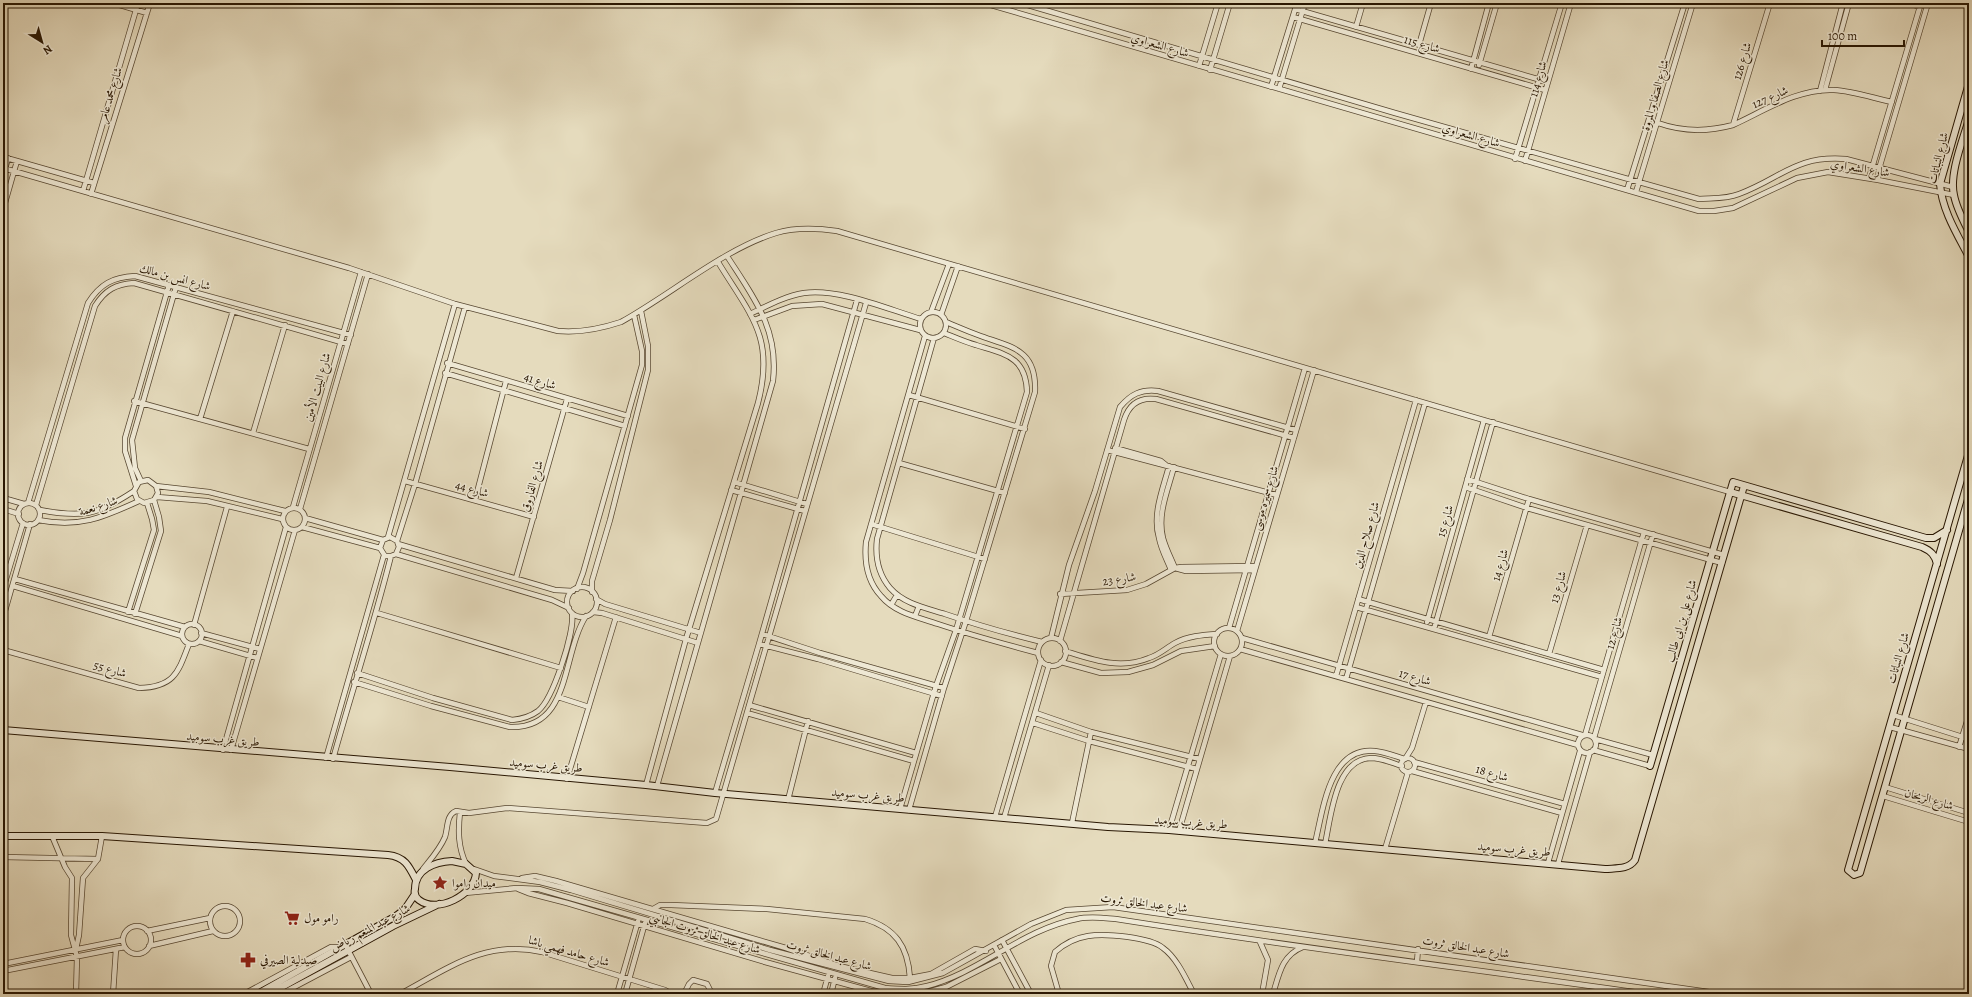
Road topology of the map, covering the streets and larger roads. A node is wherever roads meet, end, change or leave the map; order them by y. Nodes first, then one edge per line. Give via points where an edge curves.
1 (113, 3) edge
2 (138, 3) edge
3 (150, 3) edge
4 (984, 3) edge
5 (1021, 3) edge
6 (1218, 3) edge
7 (1230, 3) edge
8 (1297, 3) edge
9 (1305, 3) edge
10 (1363, 3) edge
11 (1431, 3) edge
12 (1489, 3) edge
13 (1497, 3) edge
14 (1562, 3) edge
15 (1571, 3) edge
16 (1685, 3) edge
17 (1693, 3) edge
18 (1770, 3) edge
19 (1843, 3) edge
20 (1849, 3) edge
21 (1908, 3) edge
22 (1928, 3) edge
23 (990, 4) edge
24 (1000, 5) edge
25 (1921, 5) edge
26 (1295, 9) junction
27 (136, 10) junction
28 (1302, 11) junction
29 (147, 13) junction
30 (1293, 17) junction
31 (1300, 19) junction
32 (1356, 26) junction
33 (1673, 41) junction
34 (1680, 43) junction
35 (1419, 46) junction
36 (1202, 56) junction
37 (1214, 59) junction
38 (1473, 61) junction
39 (1479, 63) junction
40 (1199, 66) junction
41 (1471, 69) junction
42 (1210, 70) junction
43 (1477, 70) junction
44 (1274, 77) junction
45 (1282, 79) junction
46 (1539, 80) junction
47 (1548, 82) junction
48 (1969, 83) edge
49 (1271, 87) junction
50 (1536, 88) junction
51 (1279, 89) junction
52 (1545, 90) junction
53 (1823, 90) junction
54 (1892, 102) junction
55 (1969, 119) edge
56 (1658, 123) junction
57 (1733, 125) junction
58 (1519, 148) junction
59 (1528, 150) junction
60 (6, 158) edge
61 (1515, 159) junction
62 (17, 161) junction
63 (1525, 161) junction
64 (1872, 166) junction
65 (1879, 168) junction
66 (4, 169) edge
67 (14, 172) junction
68 (3, 177) edge
69 (1869, 178) junction
70 (1631, 180) junction
71 (1878, 180) junction
72 (86, 181) junction
73 (94, 183) junction
74 (1640, 183) junction
75 (1940, 184) junction
76 (1953, 187) junction
77 (1627, 190) junction
78 (83, 192) junction
79 (1636, 192) junction
80 (1941, 193) junction
81 (91, 194) junction
82 (1954, 195) junction
83 (3, 210) edge
84 (1969, 232) edge
85 (727, 256) junction
86 (1969, 257) edge
87 (718, 262) junction
88 (949, 264) junction
89 (958, 266) junction
90 (361, 272) junction
91 (368, 274) junction
92 (169, 285) junction
93 (176, 287) junction
94 (166, 292) junction
95 (174, 294) junction
96 (857, 300) junction
97 (866, 303) junction
98 (455, 304) junction
99 (464, 307) junction
100 (761, 308) junction
101 (232, 311) junction
102 (641, 311) junction
103 (855, 312) junction
104 (931, 312) junction
105 (750, 314) junction
106 (863, 314) junction
107 (634, 315) junction
108 (941, 315) junction
109 (764, 316) junction
110 (921, 319) junction
111 (754, 320) junction
112 (946, 322) junction
113 (285, 326) junction
114 (920, 330) junction
115 (343, 333) junction
116 (944, 333) junction
117 (351, 335) junction
118 (925, 336) junction
119 (934, 338) junction
120 (341, 341) junction
121 (348, 344) junction
122 (438, 366) junction
123 (446, 368) junction
124 (1305, 368) junction
125 (1314, 370) junction
126 (65, 381) junction
127 (506, 381) junction
128 (72, 383) junction
129 (503, 390) junction
130 (909, 395) junction
131 (918, 398) junction
132 (567, 399) junction
133 (1416, 400) junction
134 (134, 401) junction
135 (142, 403) junction
136 (1425, 403) junction
137 (564, 408) junction
138 (627, 418) junction
139 (200, 419) junction
140 (1484, 420) junction
141 (1493, 422) junction
142 (635, 423) junction
143 (625, 426) junction
144 (1018, 426) junction
145 (1287, 428) junction
146 (1025, 429) junction
147 (1296, 430) junction
148 (252, 434) junction
149 (1285, 435) junction
150 (1294, 438) junction
151 (1108, 448) junction
152 (309, 450) junction
153 (1115, 450) junction
154 (1969, 452) edge
155 (899, 463) junction
156 (1170, 466) junction
157 (1467, 479) junction
158 (141, 481) junction
159 (405, 481) junction
160 (734, 482) junction
161 (1476, 482) junction
162 (415, 484) junction
163 (883, 484) junction
164 (743, 485) junction
165 (156, 486) junction
166 (892, 486) junction
167 (1744, 486) junction
168 (1465, 487) junction
169 (135, 488) junction
170 (731, 490) junction
171 (1473, 490) junction
172 (998, 491) junction
173 (741, 492) junction
174 (1730, 492) junction
175 (1005, 493) junction
176 (1268, 493) junction
177 (1277, 495) junction
178 (1742, 495) junction
179 (1969, 496) edge
180 (3, 498) edge
181 (155, 499) junction
182 (1529, 499) junction
183 (475, 500) junction
184 (139, 501) junction
185 (799, 502) junction
186 (147, 503) junction
187 (26, 504) junction
188 (807, 504) junction
189 (36, 505) junction
190 (227, 507) junction
191 (293, 507) junction
192 (1527, 508) junction
193 (3, 509) edge
194 (300, 509) junction
195 (796, 509) junction
196 (40, 510) junction
197 (285, 511) junction
198 (805, 511) junction
199 (19, 514) junction
200 (534, 517) junction
201 (305, 518) junction
202 (282, 519) junction
203 (38, 520) junction
204 (24, 522) junction
205 (30, 524) junction
206 (871, 524) junction
207 (1587, 525) junction
208 (286, 527) junction
209 (302, 527) junction
210 (881, 527) junction
211 (295, 530) junction
212 (1947, 530) junction
213 (1644, 532) junction
214 (1653, 534) junction
215 (388, 537) junction
216 (382, 540) junction
217 (1641, 540) junction
218 (398, 542) junction
219 (1650, 543) junction
220 (1374, 545) junction
221 (380, 548) junction
222 (1384, 548) junction
223 (1712, 552) junction
224 (384, 555) junction
225 (394, 555) junction
226 (1724, 555) junction
227 (978, 557) junction
228 (985, 559) junction
229 (1710, 560) junction
230 (1722, 563) junction
231 (1937, 564) junction
232 (1246, 568) junction
233 (1255, 568) junction
234 (1173, 569) junction
235 (516, 578) junction
236 (6, 580) junction
237 (14, 582) junction
238 (3, 590) edge
239 (575, 590) junction
240 (592, 592) junction
241 (1060, 594) junction
242 (1073, 594) junction
243 (897, 595) junction
244 (596, 598) junction
245 (1358, 599) junction
246 (1368, 602) junction
247 (891, 605) junction
248 (919, 606) junction
249 (1356, 607) junction
250 (569, 608) junction
251 (1366, 610) junction
252 (593, 612) junction
253 (132, 613) junction
254 (377, 613) junction
255 (572, 613) junction
256 (586, 616) junction
257 (915, 616) junction
258 (616, 617) junction
259 (3, 618) edge
260 (128, 619) junction
261 (959, 619) junction
262 (1428, 619) junction
263 (966, 621) junction
264 (1436, 621) junction
265 (194, 625) junction
266 (185, 627) junction
267 (1426, 627) junction
268 (1229, 628) junction
269 (689, 629) junction
270 (1434, 629) junction
271 (956, 630) junction
272 (1237, 631) junction
273 (202, 633) junction
274 (701, 633) junction
275 (963, 633) junction
276 (762, 634) junction
277 (1217, 634) junction
278 (770, 635) junction
279 (182, 636) junction
280 (1489, 637) junction
281 (1051, 638) junction
282 (1242, 638) junction
283 (686, 639) junction
284 (199, 641) junction
285 (1060, 641) junction
286 (1042, 642) junction
287 (698, 643) junction
288 (189, 644) junction
289 (759, 644) junction
290 (252, 646) junction
291 (767, 646) junction
292 (1215, 646) junction
293 (260, 649) junction
294 (1240, 649) junction
295 (3, 650) edge
296 (1066, 651) junction
297 (1038, 653) junction
298 (1221, 654) junction
299 (1549, 654) junction
300 (249, 656) junction
301 (1230, 656) junction
302 (257, 658) junction
303 (1041, 660) junction
304 (1061, 662) junction
305 (1049, 665) junction
306 (1339, 666) junction
307 (560, 668) junction
308 (1349, 669) junction
309 (566, 670) junction
310 (1604, 670) junction
311 (348, 676) junction
312 (1336, 676) junction
313 (1602, 677) junction
314 (356, 678) junction
315 (1346, 679) junction
316 (936, 686) junction
317 (944, 688) junction
318 (934, 695) junction
319 (942, 696) junction
320 (558, 697) junction
321 (433, 698) junction
322 (1426, 702) junction
323 (749, 705) junction
324 (431, 706) junction
325 (589, 708) junction
326 (747, 713) junction
327 (1036, 713) junction
328 (784, 715) junction
329 (1969, 715) edge
330 (1893, 716) junction
331 (1904, 719) junction
332 (808, 721) junction
333 (782, 723) junction
334 (1032, 723) junction
335 (1890, 727) junction
336 (3, 730) edge
337 (806, 730) junction
338 (1902, 730) junction
339 (1091, 732) junction
340 (1584, 735) junction
341 (853, 736) junction
342 (1962, 738) junction
343 (1594, 739) junction
344 (1969, 739) edge
345 (1089, 741) junction
346 (876, 742) junction
347 (1132, 742) junction
348 (851, 744) junction
349 (1578, 745) junction
350 (1959, 747) junction
351 (1412, 748) junction
352 (1969, 748) edge
353 (223, 750) junction
354 (231, 750) junction
355 (874, 750) junction
356 (1129, 751) junction
357 (1580, 751) junction
358 (1592, 751) junction
359 (916, 753) junction
360 (1653, 755) junction
361 (1191, 757) junction
362 (326, 758) junction
363 (333, 759) junction
364 (1200, 759) junction
365 (1405, 759) junction
366 (914, 761) junction
367 (1413, 761) junction
368 (1189, 766) junction
369 (1402, 766) junction
370 (1650, 766) joint
371 (1197, 768) junction
372 (1662, 770) joint
373 (1410, 771) junction
374 (568, 778) junction
375 (646, 785) junction
376 (657, 786) junction
377 (1885, 787) junction
378 (715, 793) junction
379 (723, 794) junction
380 (1882, 796) junction
381 (788, 800) junction
382 (1565, 804) junction
383 (900, 809) junction
384 (909, 810) junction
385 (460, 812) junction
386 (1562, 813) junction
387 (1969, 813) edge
388 (994, 817) junction
389 (1004, 818) junction
390 (1969, 822) edge
391 (1072, 823) junction
392 (1169, 830) junction
393 (1179, 831) junction
394 (3, 836) edge
395 (52, 836) junction
396 (102, 836) junction
397 (1315, 843) junction
398 (1325, 844) junction
399 (1384, 849) junction
400 (3, 857) edge
401 (61, 858) junction
402 (98, 858) junction
403 (1548, 863) junction
404 (1558, 864) junction
405 (468, 866) junction
406 (421, 873) junction
407 (72, 878) junction
408 (83, 878) junction
409 (416, 880) junction
410 (517, 888) junction
411 (415, 894) junction
412 (465, 894) junction
413 (608, 899) junction
414 (439, 904) junction
415 (643, 906) junction
416 (652, 908) junction
417 (641, 911) junction
418 (648, 913) junction
419 (210, 918) junction
420 (639, 918) junction
421 (646, 920) junction
422 (638, 923) junction
423 (645, 926) junction
424 (147, 931) junction
425 (213, 931) junction
426 (123, 940) junction
427 (1002, 940) junction
428 (1260, 942) junction
429 (994, 945) junction
430 (149, 946) junction
431 (343, 946) junction
432 (125, 947) junction
433 (1304, 947) junction
434 (1006, 948) junction
435 (76, 949) junction
436 (116, 949) junction
437 (1418, 950) junction
438 (986, 951) junction
439 (998, 953) junction
440 (350, 954) junction
441 (77, 957) junction
442 (1001, 959) junction
443 (312, 960) junction
444 (1417, 962) junction
445 (3, 964) edge
446 (831, 965) junction
447 (838, 967) junction
448 (3, 972) edge
449 (829, 974) junction
450 (836, 976) junction
451 (622, 977) junction
452 (910, 978) junction
453 (629, 979) junction
454 (827, 979) junction
455 (834, 981) junction
456 (1265, 986) junction
457 (1275, 988) junction
458 (76, 994) edge
459 (113, 994) edge
460 (244, 994) edge
461 (257, 994) edge
462 (269, 994) edge
463 (281, 994) edge
464 (371, 994) edge
465 (400, 994) edge
466 (617, 994) edge
467 (625, 994) edge
468 (672, 994) edge
469 (684, 994) edge
470 (708, 994) edge
471 (823, 994) edge
472 (830, 994) edge
473 (888, 994) edge
474 (920, 994) edge
475 (1020, 994) edge
476 (1031, 994) edge
477 (1060, 994) edge
478 (1194, 994) edge
479 (1262, 994) edge
480 (1273, 994) edge
481 (1648, 994) edge
482 (1723, 994) edge

1 - 27 street
2 - 27 street, شارع محمد عامر
3 - 29 street, شارع محمد عامر
4 - 23 street, شارع الشعراوي
5 - 36 street, شارع الشعراوي
6 - 36 street
7 - 37 street
8 - 26 street
9 - 28 street
10 - 32 street
11 - 35 street
12 - 38 street
13 - 39 street
14 - 46 street, شارع 114
15 - 47 street, شارع 114
16 - 33 street, شارع الصفا و المروة
17 - 34 street, شارع الصفا و المروة
18 - 57 street, شارع 126
19 - 53 street
20 - 53 street
21 - 25 street
22 - 65 street
23 - 24 street, شارع الشعراوي
24 - 40 street, شارع الشعراوي
25 - 54 street
26 - 28 street, شارع 115
26 - 30 street
27 - 29 street
27 - 72 street, شارع محمد عامر
28 - 31 street
28 - 32 street, شارع 115
29 - 73 street, شارع محمد عامر
30 - 31 street, شارع 115
30 - 44 street
31 - 41 street, شارع 115
31 - 45 street
32 - 35 street, شارع 115
33 - 34 street
33 - 70 street, شارع الصفا و المروة
34 - 56 street, شارع الصفا و المروة
35 - 38 street, شارع 115
36 - 37 street, شارع الشعراوي
36 - 40 street
37 - 42 street
37 - 44 street, شارع الشعراوي
38 - 39 street, شارع 115
38 - 41 street
39 - 43 street
39 - 46 street, شارع 115
40 - 42 street, شارع الشعراوي
41 - 43 street, شارع 115
42 - 49 street, شارع الشعراوي
43 - 50 street, شارع 115
44 - 45 street, شارع الشعراوي
44 - 49 street
45 - 51 street
45 - 58 street, شارع الشعراوي
46 - 47 street, شارع 115
46 - 50 street, شارع 114
47 - 52 street, شارع 114
48 - 75 street, شارع النباتات
49 - 51 street, شارع الشعراوي
50 - 52 street, شارع 115
50 - 58 street, شارع 114
51 - 61 street, شارع الشعراوي
52 - 59 street, شارع 114
53 - 54 street, شارع 127 via 1844,91
53 - 57 street, شارع 127 via 1800,95
54 - 64 street
55 - 76 street, شارع النباتات via 1957,160
56 - 57 street, شارع 127 via 1672,128 1697,131
56 - 74 street, شارع الصفا و المروة
58 - 59 street, شارع الشعراوي
58 - 61 street, شارع 114
59 - 63 street, شارع 114
59 - 70 street, شارع الشعراوي
60 - 62 street
60 - 66 street
61 - 63 street, شارع الشعراوي
62 - 67 street
62 - 72 street
63 - 77 street, شارع الشعراوي
64 - 65 street, شارع الشعراوي
64 - 69 street
64 - 74 street, شارع الشعراوي via 1846,159 1807,161 1726,198 1700,199
65 - 71 street
65 - 75 street, شارع الشعراوي
66 - 67 street
66 - 68 street
67 - 78 street
67 - 83 street
69 - 71 street, شارع الشعراوي
69 - 79 street, شارع الشعراوي via 1828,172 1807,175 1750,202 1714,211 1684,208
70 - 74 street, شارع الشعراوي
70 - 77 street, شارع الصفا و المروة
71 - 80 street, شارع الشعراوي
72 - 73 street
72 - 78 street, شارع محمد عامر
73 - 81 street, شارع محمد عامر
74 - 79 street, شارع الصفا و المروة
75 - 76 street, شارع الشعراوي
75 - 80 street, شارع النباتات
76 - 82 street, شارع النباتات
77 - 79 street, شارع الشعراوي
78 - 81 street
80 - 82 street, شارع الشعراوي
80 - 86 street, شارع النباتات
81 - 90 street
82 - 84 street, شارع النباتات
85 - 87 street
85 - 88 street via 760,238 778,232 815,228 837,231
85 - 100 street
87 - 102 street
87 - 105 street
88 - 89 street
88 - 104 street
89 - 108 street
89 - 124 street
90 - 91 street
90 - 115 street, شارع البيت الأمين
91 - 98 street
91 - 117 street, شارع البيت الأمين
92 - 93 street, شارع انس بن مالك
92 - 94 street
92 - 126 street, شارع انس بن مالك via 135,276 120,276 96,291 88,303
93 - 95 street
93 - 115 street, شارع انس بن مالك
94 - 95 street, شارع انس بن مالك
94 - 128 street, شارع انس بن مالك via 134,283 111,288 102,296 95,306
94 - 134 street
95 - 101 street, شارع انس بن مالك
95 - 135 street
96 - 97 street
96 - 100 street via 832,293 812,292 793,295
96 - 103 street
97 - 106 street
97 - 110 street
98 - 99 street
98 - 122 street
99 - 107 street via 558,331 573,332 605,327
99 - 123 street
100 - 105 street
100 - 109 street
101 - 113 street, شارع انس بن مالك
101 - 139 street
102 - 107 street
102 - 142 street via 649,362
103 - 106 street
103 - 109 street via 832,305 812,303 792,306
103 - 185 street
104 - 108 street
104 - 110 street
105 - 111 street
106 - 114 street
106 - 188 street
107 - 138 street via 642,358
108 - 112 street
109 - 111 street
109 - 164 street via 772,343 774,368 770,394
110 - 114 street
111 - 160 street via 762,345 764,375 758,404
112 - 116 street
112 - 146 street via 1007,344 1027,359 1036,383
113 - 120 street, شارع انس بن مالك
113 - 148 street
114 - 118 street
115 - 117 street, شارع انس بن مالك
115 - 120 street, شارع البيت الأمين
116 - 119 street
116 - 144 street via 1002,352 1019,365 1025,378 1027,392
117 - 121 street, شارع البيت الأمين
118 - 119 street
118 - 130 street
119 - 131 street
120 - 121 street, شارع انس بن مالك
120 - 152 street, شارع البيت الأمين
121 - 194 street, شارع البيت الأمين
122 - 123 street
122 - 159 street
123 - 127 street, شارع 41
123 - 129 street, شارع 41
123 - 162 street
124 - 125 street
124 - 145 street, شارع سميره موسى
125 - 133 street
125 - 147 street, شارع سميره موسى
126 - 128 street
126 - 187 street, شارع انس بن مالك
127 - 129 street
127 - 132 street, شارع 41
128 - 189 street, شارع انس بن مالك
129 - 137 street, شارع 41
129 - 183 street
130 - 131 street
130 - 163 street
131 - 144 street
131 - 155 street
132 - 137 street, شارع الفاروق
132 - 138 street, شارع 41
133 - 136 street
133 - 220 street, شارع صلاح الدين
134 - 135 street
134 - 169 street via 125,438 125,451
135 - 139 street
135 - 158 street via 132,440 135,468
136 - 140 street
136 - 222 street, شارع صلاح الدين
137 - 143 street, شارع 41
137 - 200 street, شارع الفاروق
138 - 142 street, شارع 41
138 - 143 street
139 - 148 street
140 - 141 street
140 - 157 street, شارع 15
141 - 161 street, شارع 15
141 - 174 street
142 - 240 street via 592,581
143 - 239 street via 583,573
144 - 146 street
144 - 172 street
145 - 147 street
145 - 149 street, شارع سميره موسى
145 - 151 street via 1147,390 1136,392 1120,407
146 - 175 street
147 - 150 street, شارع سميره موسى
148 - 152 street
149 - 150 street
149 - 153 street via 1148,398 1136,402 1127,412
149 - 176 street, شارع سميره موسى
150 - 177 street, شارع سميره موسى
151 - 153 street
151 - 241 street
152 - 191 street, شارع البيت الأمين
153 - 156 street
153 - 242 street
154 - 212 street, شارع النباتات
155 - 166 street
155 - 172 street
156 - 176 street
156 - 234 street via 1161,520 1163,538
157 - 161 street
157 - 168 street, شارع 15
158 - 165 street via 148,480
158 - 169 street
159 - 162 street, شارع 44
159 - 215 street
160 - 164 street
160 - 170 street
161 - 171 street, شارع 15
161 - 182 street
162 - 183 street, شارع 44
162 - 218 street
163 - 166 street
163 - 206 street
164 - 173 street
164 - 185 street
165 - 181 street
165 - 197 street via 209,492
166 - 210 street
167 - 174 street, شارع على بن ابى طالب via 1733,482
167 - 178 street, شارع على بن ابى طالب
167 - 212 street via 1926,538 1934,538
168 - 171 street
168 - 262 street, شارع 15
169 - 184 street via 135,496
169 - 196 street, شارع نعمة via 108,507 93,512 70,515
170 - 173 street
170 - 269 street
171 - 192 street
171 - 264 street, شارع 15
172 - 175 street
172 - 227 street
173 - 195 street
173 - 274 street
174 - 178 street
174 - 223 street, شارع على بن ابى طالب
175 - 228 street
176 - 177 street
176 - 232 street, شارع سميره موسى
177 - 233 street, شارع سميره موسى
178 - 226 street, شارع على بن ابى طالب
178 - 231 street via 1922,548 1935,556
179 - 331 street, شارع النباتات
180 - 187 street
181 - 186 street
181 - 190 street via 207,501
181 - 253 street via 160,531
182 - 192 street, شارع 14
182 - 213 street
183 - 200 street, شارع 44
184 - 186 street
184 - 203 street, شارع نعمة via 86,522 60,523
185 - 188 street
185 - 195 street
186 - 253 street via 154,530
187 - 189 street
187 - 199 street via 21,507
188 - 198 street
189 - 196 street
190 - 202 street
190 - 265 street
191 - 194 street
191 - 197 street
192 - 207 street
192 - 280 street, شارع 14
193 - 199 street
194 - 201 street
195 - 198 street
195 - 276 street
196 - 203 street
197 - 202 street
198 - 278 street
199 - 204 street
200 - 235 street, شارع الفاروق
201 - 209 street
201 - 216 street
202 - 208 street
203 - 205 street
204 - 205 street
204 - 236 street
205 - 237 street
206 - 210 street
206 - 247 street via 866,542 866,566 874,588
207 - 217 street
207 - 299 street, شارع 13
208 - 211 street
208 - 290 street
209 - 211 street
209 - 221 street
210 - 227 street
210 - 243 street via 877,539 877,560 884,580
211 - 293 street
212 - 231 street, شارع النباتات
213 - 214 street
213 - 217 street, شارع 12
214 - 219 street, شارع 12
214 - 223 street
215 - 216 street
215 - 218 street
216 - 221 street
217 - 219 street
217 - 310 street, شارع 12
218 - 225 street via 399,550
218 - 235 street
219 - 229 street
219 - 343 street, شارع 12
220 - 222 street
220 - 245 street, شارع صلاح الدين
221 - 224 street
222 - 246 street, شارع صلاح الدين
223 - 226 street
223 - 229 street, شارع على بن ابى طالب
224 - 225 street
224 - 311 street
225 - 250 street via 552,600
225 - 254 street
226 - 230 street, شارع على بن ابى طالب
227 - 228 street
227 - 261 street
228 - 263 street
229 - 230 street
229 - 360 street, شارع على بن ابى طالب
230 - 372 street, شارع على بن ابى طالب
231 - 330 street, شارع النباتات
232 - 233 street
232 - 234 street
232 - 268 street, شارع سميره موسى
233 - 272 street, شارع سميره موسى
234 - 242 street, شارع 23 via 1146,584 1127,590
235 - 239 street via 555,590
236 - 237 street
236 - 238 street
237 - 253 street
237 - 259 street
237 - 260 street
239 - 240 street via 585,588
239 - 250 street via 568,599
240 - 244 street
241 - 242 street, شارع 23
241 - 281 street
242 - 285 street
243 - 247 street
243 - 248 street
244 - 252 street
244 - 269 street via 605,604
245 - 246 street
245 - 249 street, شارع صلاح الدين
246 - 251 street, شارع صلاح الدين
246 - 262 street
247 - 257 street via 901,612
248 - 257 street
248 - 261 street
249 - 251 street
249 - 306 street, شارع صلاح الدين
250 - 255 street
251 - 267 street
251 - 308 street, شارع صلاح الدين
252 - 256 street
252 - 258 street
253 - 260 street
253 - 266 street
254 - 307 street
254 - 314 street
255 - 256 street
255 - 307 street via 573,626
256 - 309 street via 579,628
257 - 271 street
258 - 283 street
258 - 325 street
260 - 279 street
261 - 263 street
261 - 271 street
262 - 264 street
262 - 267 street, شارع 15
263 - 275 street
263 - 286 street
264 - 270 street, شارع 15
264 - 280 street
265 - 266 street
265 - 273 street
266 - 279 street
267 - 270 street
268 - 272 street
268 - 277 street
269 - 274 street
269 - 283 street
270 - 313 street
271 - 275 street
271 - 316 street
272 - 282 street
273 - 284 street
273 - 290 street
274 - 287 street
275 - 297 street
275 - 317 street
276 - 278 street
276 - 289 street
277 - 292 street
277 - 296 street via 1185,639 1148,659 1126,664 1103,663
278 - 291 street
278 - 316 street via 828,655
279 - 288 street
280 - 299 street
281 - 285 street
281 - 286 street
282 - 294 street
282 - 306 street, شارع 17
283 - 287 street
283 - 375 street
284 - 288 street
284 - 300 street
285 - 296 street
286 - 297 street
287 - 376 street
288 - 295 street, شارع 55 via 178,672 168,682 154,688 139,688
289 - 291 street
289 - 378 street
290 - 293 street
290 - 300 street
291 - 318 street
291 - 323 street
292 - 298 street
292 - 304 street via 1181,651 1153,665 1128,672 1101,673
293 - 302 street
294 - 301 street
294 - 312 street, شارع 17
296 - 304 street
297 - 303 street
298 - 301 street
298 - 361 street
299 - 310 street
300 - 302 street
300 - 353 street
301 - 364 street
302 - 354 street
303 - 305 street
303 - 388 street
304 - 305 street
305 - 327 street
306 - 308 street, شارع 17
306 - 312 street, شارع صلاح الدين
307 - 309 street
307 - 321 street via 545,704 531,716 522,719 512,720
308 - 315 street, شارع صلاح الدين
308 - 340 street, شارع 17
309 - 320 street
310 - 313 street, شارع 12
311 - 314 street
311 - 362 street
312 - 315 street, شارع 17
313 - 340 street, شارع 12
314 - 321 street
314 - 324 street
314 - 363 street
315 - 322 street, شارع 17
316 - 317 street
316 - 318 street
317 - 319 street
318 - 319 street
318 - 359 street
319 - 384 street
320 - 324 street via 544,718 522,727 510,727
320 - 325 street
321 - 324 street
322 - 349 street, شارع 17
322 - 351 street
323 - 326 street
323 - 328 street
325 - 374 street
326 - 333 street
326 - 379 street
327 - 334 street
327 - 339 street
328 - 332 street
328 - 333 street
329 - 342 street
330 - 331 street
330 - 335 street, شارع النباتات
331 - 338 street, شارع النباتات
331 - 342 street
332 - 337 street
332 - 341 street
333 - 337 street
334 - 345 street
334 - 389 street
335 - 338 street
335 - 380 street, شارع النباتات via 1848,870 1854,875 1860,873
336 - 353 street, طريق غرب سوميد
337 - 348 street
337 - 381 street
338 - 350 street
338 - 377 street, شارع النباتات
339 - 345 street
339 - 347 street
340 - 343 street
340 - 349 street via 1578,741
341 - 346 street
341 - 348 street
342 - 344 street
342 - 350 street
343 - 358 street via 1596,746
343 - 360 street
345 - 356 street
345 - 391 street
346 - 355 street
346 - 359 street
347 - 356 street
347 - 361 street
348 - 355 street
349 - 357 street
350 - 352 street
351 - 365 street
351 - 367 street
353 - 354 street, طريق غرب سوميد
354 - 362 street, طريق غرب سوميد
355 - 366 street
356 - 368 street
357 - 358 street
357 - 382 street
358 - 370 street
358 - 404 street
359 - 366 street
360 - 370 street, شارع على بن ابى طالب
361 - 364 street
361 - 368 street
362 - 363 street, طريق غرب سوميد
363 - 374 street, طريق غرب سوميد
364 - 371 street
365 - 367 street, شارع 18
365 - 369 street
365 - 397 street via 1375,750 1364,751 1340,764 1329,789
366 - 383 street
367 - 373 street via 1415,766
367 - 382 street, شارع 18
368 - 371 street
368 - 392 street
369 - 373 street
369 - 398 street via 1373,758 1360,760 1345,772 1337,791
371 - 393 street
372 - 404 street, طريق غرب سوميد via 1632,864 1622,868 1605,869
373 - 386 street, شارع 18
373 - 399 street
374 - 375 street, طريق غرب سوميد
375 - 376 street, طريق غرب سوميد
376 - 378 street, طريق غرب سوميد
377 - 380 street, شارع النباتات
377 - 387 street, شارع الريحان
378 - 379 street, طريق غرب سوميد
379 - 381 street, طريق غرب سوميد
379 - 385 street via 716,819 707,823 508,808
380 - 390 street, شارع الريحان
381 - 383 street, طريق غرب سوميد
382 - 386 street
383 - 384 street, طريق غرب سوميد
384 - 388 street, طريق غرب سوميد
385 - 405 street via 458,836
385 - 406 street via 450,815 441,845
386 - 403 street
388 - 389 street, طريق غرب سوميد
389 - 391 street, طريق غرب سوميد
391 - 392 street, طريق غرب سوميد
392 - 393 street, طريق غرب سوميد
393 - 397 street, طريق غرب سوميد
394 - 395 street
395 - 396 street
395 - 401 street
396 - 402 street
396 - 409 street via 388,855 402,858
397 - 398 street, طريق غرب سوميد
398 - 399 street, طريق غرب سوميد
399 - 403 street, طريق غرب سوميد
400 - 401 street
401 - 402 street
401 - 407 street
402 - 408 street
403 - 404 street, طريق غرب سوميد
405 - 406 street via 452,861 442,862
405 - 412 street via 476,873 476,881
405 - 413 street, شارع عبد الخالق ثروت via 494,876 540,882
406 - 409 street
407 - 408 street
407 - 435 street via 71,935
408 - 435 street
409 - 411 street
410 - 412 street, شارع عبد الخالق ثروت
410 - 420 street, شارع عبد الخالق ثروت via 539,889
410 - 422 street, شارع عبد الخالق ثروت الجانبي
411 - 414 street via 419,900 428,904
411 - 431 street, شارع عبد المنعم رياض via 405,909 396,916
412 - 414 street
413 - 415 street
413 - 417 street, شارع عبد الخالق ثروت
414 - 440 street, شارع عبد المنعم رياض via 393,926
415 - 416 street
415 - 417 street
416 - 418 street
416 - 446 street via 786,948
416 - 452 street via 671,905 760,909 864,919 879,923 890,930 898,940 909,964
417 - 418 street, شارع عبد الخالق ثروت
417 - 420 street
418 - 421 street
418 - 446 street, شارع عبد الخالق ثروت
419 - 424 street
419 - 425 street
419 - 425 street via 215,910 224,906 234,908 240,916 240,925 231,936 221,936
420 - 421 street, شارع عبد الخالق ثروت
420 - 422 street
421 - 423 street
421 - 449 street, شارع عبد الخالق ثروت
422 - 423 street, شارع عبد الخالق ثروت الجانبي
422 - 451 street
423 - 453 street
423 - 454 street, شارع عبد الخالق ثروت الجانبي
424 - 426 street via 134,926 126,931
424 - 430 street via 150,938
425 - 430 street
426 - 432 street
426 - 435 street
427 - 429 street, شارع عبد الخالق ثروت
427 - 434 street
427 - 437 street, شارع عبد الخالق ثروت via 1031,924 1066,910 1113,907
428 - 433 street, شارع عبد الخالق ثروت
428 - 434 street, شارع عبد الخالق ثروت via 1093,917 1064,922 1044,929
428 - 456 street via 1268,960
429 - 438 street, شارع عبد الخالق ثروت
429 - 439 street
430 - 432 street via 143,952 135,954
431 - 440 street
431 - 443 street, شارع عبد المنعم رياض
432 - 436 street
433 - 444 street, شارع عبد الخالق ثروت
433 - 457 street via 1294,951 1284,961
434 - 439 street, شارع عبد الخالق ثروت
434 - 476 street
435 - 441 street
435 - 445 street
436 - 441 street
436 - 459 street
437 - 444 street
437 - 482 street, شارع عبد الخالق ثروت
438 - 447 street, شارع عبد الخالق ثروت via 943,973 908,982 889,981
438 - 452 street via 975,949 931,974
439 - 442 street
439 - 450 street, شارع عبد الخالق ثروت via 926,987 885,988
440 - 462 street, شارع عبد المنعم رياض
440 - 463 street
440 - 464 street
441 - 448 street
441 - 458 street
442 - 474 street via 946,987
442 - 475 street
443 - 460 street
443 - 461 street, شارع عبد المنعم رياض
444 - 481 street, شارع عبد الخالق ثروت
446 - 447 street, شارع عبد الخالق ثروت
446 - 449 street
447 - 450 street
447 - 452 street via 892,978
449 - 450 street, شارع عبد الخالق ثروت
449 - 454 street
450 - 455 street
451 - 453 street, شارع حامد فهمي باشا
451 - 465 street, شارع حامد فهمي باشا via 542,952 506,948 487,951 466,959
451 - 466 street
453 - 467 street
453 - 468 street, شارع حامد فهمي باشا
454 - 455 street, شارع عبد الخالق ثروت الجانبي
454 - 471 street
455 - 472 street
455 - 473 street, شارع عبد الخالق ثروت الجانبي via 870,992
456 - 457 street
456 - 479 street
457 - 480 street
469 - 470 street via 693,980 707,984 710,990
477 - 478 street via 1051,966 1055,952 1069,942 1085,936 1106,935 1145,940 1162,946 1175,960

